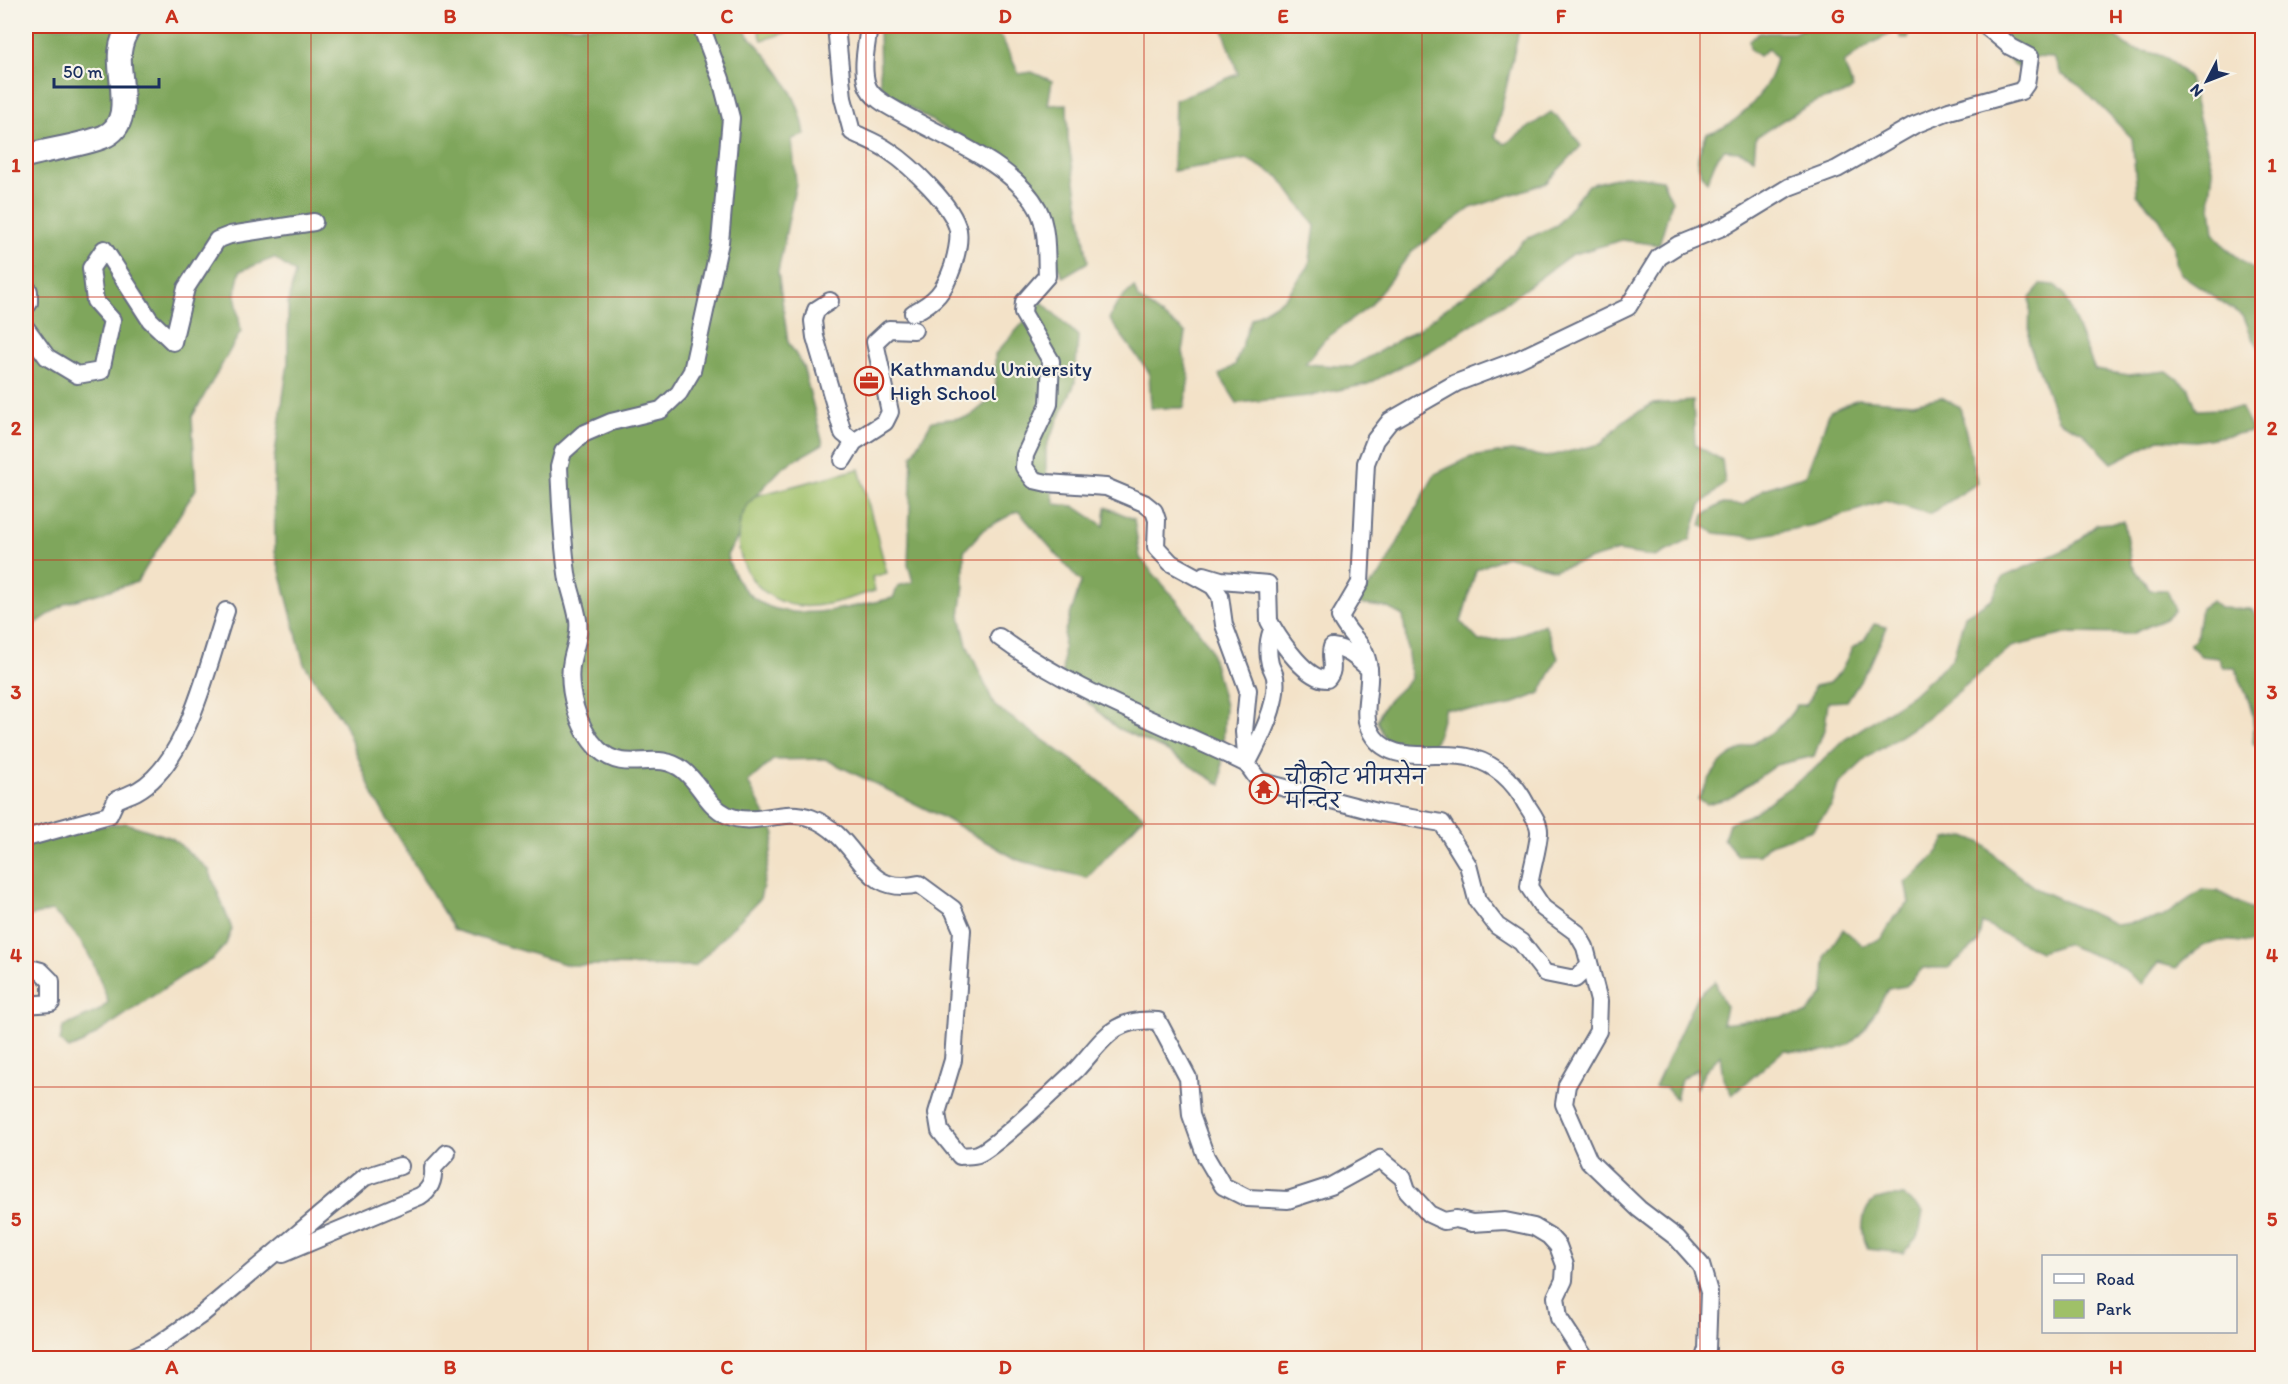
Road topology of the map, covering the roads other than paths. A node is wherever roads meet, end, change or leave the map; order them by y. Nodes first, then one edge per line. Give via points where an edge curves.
1 (130, 26) edge
2 (701, 26) edge
3 (836, 26) edge
4 (869, 26) edge
5 (1986, 26) edge
6 (26, 156) edge
7 (314, 222) dead end
8 (26, 292) edge
9 (830, 301) dead end
10 (26, 302) edge
11 (913, 313) dead end
12 (26, 328) edge
13 (914, 330) dead end
14 (854, 442) junction
15 (843, 460) dead end
16 (1181, 568) junction
17 (226, 611) dead end
18 (1273, 628) junction
19 (999, 637) dead end
20 (1369, 669) junction
21 (1247, 764) junction
22 (26, 838) edge
23 (1589, 966) junction
24 (26, 967) edge
25 (26, 1005) edge
26 (447, 1153) dead end
27 (400, 1166) dead end
28 (267, 1261) junction
29 (159, 1352) edge
30 (129, 1359) edge
31 (1585, 1359) edge
32 (1704, 1359) edge

1 - 6 highway via 120,50 123,109 119,123 98,139
2 - 31 street via 731,118 720,242 692,371 679,393 661,410 611,422 583,434 563,452 559,467 568,579 578,620 571,691 584,730 599,750 623,764 659,760 681,768 710,804 727,815 749,820 791,813 812,818 840,835 868,872 884,885 903,888 919,884 953,909 963,930 956,1028 953,1060 936,1113 940,1131 960,1156 979,1154 1016,1125 1076,1070 1108,1032 1139,1020 1158,1021 1188,1078 1191,1115 1206,1157 1223,1186 1246,1198 1288,1200 1331,1186 1380,1159 1403,1178 1407,1190 1429,1214 1444,1221 1505,1221 1533,1227 1558,1246 1565,1265 1564,1280 1556,1297 1559,1318
3 - 11 street via 843,98 852,132 889,150 918,177 949,210 959,232 947,283 933,303
4 - 16 street via 867,86 884,104 997,167 1022,188 1039,210 1047,276 1024,302 1023,313 1051,361 1049,404 1025,455 1024,468 1047,483 1106,487 1144,503 1154,511 1157,520 1156,547
5 - 20 street via 2030,57 2026,84 2021,91 1914,125 1837,169 1789,187 1725,226 1678,244 1659,257 1628,307 1517,360 1456,383 1390,421 1375,440 1366,464 1360,584 1340,617 1346,630 1367,651
7 - 12 street via 217,240 186,288 173,342 150,320 104,249 91,268 95,301 112,320 101,370 77,375 47,357
8 - 10 highway
9 - 14 street via 816,310 815,337 843,433
13 - 14 street via 889,330 875,342 890,412 885,422
14 - 15 street
16 - 18 street via 1221,580 1268,584 1269,621
16 - 21 street via 1213,586 1220,596 1224,625 1248,690 1244,732
17 - 22 street via 185,736 153,778 116,800 109,815
18 - 20 street via 1301,664 1320,679 1331,674 1332,647 1343,648
18 - 21 street via 1269,663 1275,676 1273,699 1266,726
19 - 21 street via 1029,659
20 - 23 street via 1371,687 1365,713 1369,728 1382,747 1418,756 1470,757 1498,769 1519,790 1539,831 1529,887 1543,908 1577,933
21 - 23 street via 1259,781 1381,813 1442,823 1468,865 1477,900 1497,926 1521,942 1545,973 1575,979
23 - 32 street via 1599,1001 1598,1031 1568,1085 1564,1104 1589,1161 1639,1209 1677,1238 1701,1265 1709,1292
24 - 25 street via 41,971 51,981 51,1003
26 - 28 street via 433,1168 428,1191 420,1196
27 - 28 street via 365,1177
28 - 29 street
29 - 30 street

